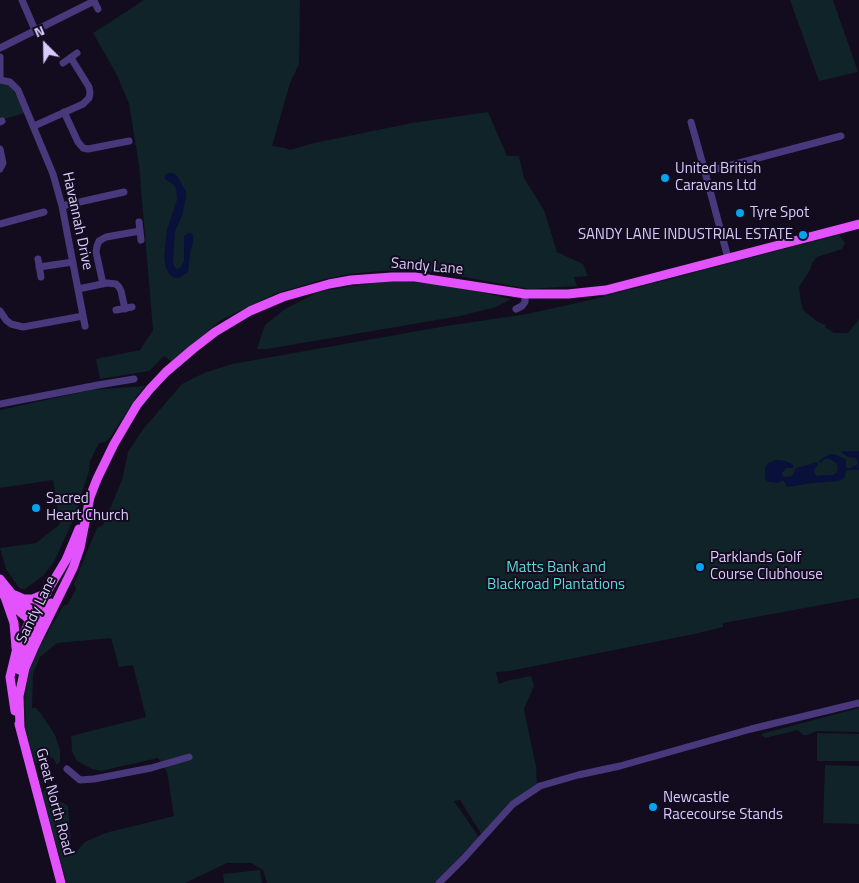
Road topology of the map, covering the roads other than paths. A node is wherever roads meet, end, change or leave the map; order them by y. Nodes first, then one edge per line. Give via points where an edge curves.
1 (22, 0) edge
2 (94, 1) edge
3 (98, 9) dead end
4 (35, 30) junction
5 (0, 48) edge
6 (0, 57) edge
7 (63, 63) dead end
8 (0, 80) edge
9 (64, 112) junction
10 (691, 122) dead end
11 (34, 126) junction
12 (841, 136) dead end
13 (129, 141) dead end
14 (118, 143) junction
15 (0, 149) edge
16 (119, 152) dead end
17 (0, 169) edge
18 (706, 172) junction
19 (124, 192) dead end
20 (112, 195) junction
21 (113, 203) dead end
22 (62, 206) junction
23 (44, 212) dead end
24 (32, 215) junction
25 (139, 222) dead end
26 (34, 223) dead end
27 (0, 224) edge
28 (859, 224) edge
29 (140, 231) junction
30 (141, 240) dead end
31 (728, 258) junction
32 (38, 259) dead end
33 (73, 262) junction
34 (39, 267) junction
35 (41, 276) dead end
36 (102, 284) junction
37 (78, 289) junction
38 (525, 294) junction
39 (516, 309) dead end
40 (116, 310) dead end
41 (0, 312) edge
42 (83, 316) junction
43 (84, 326) dead end
44 (134, 379) dead end
45 (0, 404) edge
46 (88, 507) junction
47 (69, 576) junction
48 (0, 579) edge
49 (47, 593) junction
50 (6, 594) edge
51 (35, 618) junction
52 (16, 652) junction
53 (19, 696) junction
54 (859, 702) edge
55 (20, 728) junction
56 (189, 757) dead end
57 (67, 769) dead end
58 (61, 883) edge
59 (440, 883) edge

1 - 4 street
2 - 3 street
2 - 4 street
4 - 5 street
6 - 8 street
7 - 9 street via 74,55 90,95 85,102
8 - 11 street, Havannah Drive via 10,82 16,88
9 - 11 street
9 - 14 street via 83,148
10 - 18 street
11 - 22 street, Havannah Drive
12 - 18 street
13 - 14 street
14 - 16 street
15 - 17 street via 3,163
18 - 31 street
19 - 20 street
20 - 21 street
20 - 22 street
22 - 33 street, Havannah Drive
23 - 24 street
24 - 26 street
24 - 27 street
25 - 29 street
28 - 31 main road, Sandy Lane
29 - 30 street
29 - 36 street via 99,241 96,252
31 - 38 main road, Sandy Lane via 606,290
32 - 34 street
33 - 34 street
33 - 37 street, Havannah Drive
34 - 35 street
36 - 37 street
36 - 40 street via 112,283 119,287 128,308
37 - 42 street, Havannah Drive
38 - 39 street via 525,302
38 - 46 main road, Sandy Lane via 424,278 392,277 329,284 283,297 250,311 193,349 146,394 114,444
41 - 42 street via 11,324 23,327
42 - 43 street, Havannah Drive
44 - 45 street
46 - 47 main road, Sandy Lane via 80,548
46 - 49 main road, Sandy Lane via 66,560
47 - 51 main road
47 - 53 main road, Sandy Lane via 28,660
48 - 50 main road
49 - 50 main road via 33,599
49 - 51 main road, Sandy Lane
50 - 51 main road
50 - 52 main road via 14,623
51 - 52 main road, Sandy Lane
51 - 53 main road via 20,662
52 - 55 main road, Sandy Lane via 10,681
53 - 55 main road, Sandy Lane
54 - 59 street via 540,786 513,804
55 - 58 main road, Great North Road
56 - 57 street via 94,779 80,780

